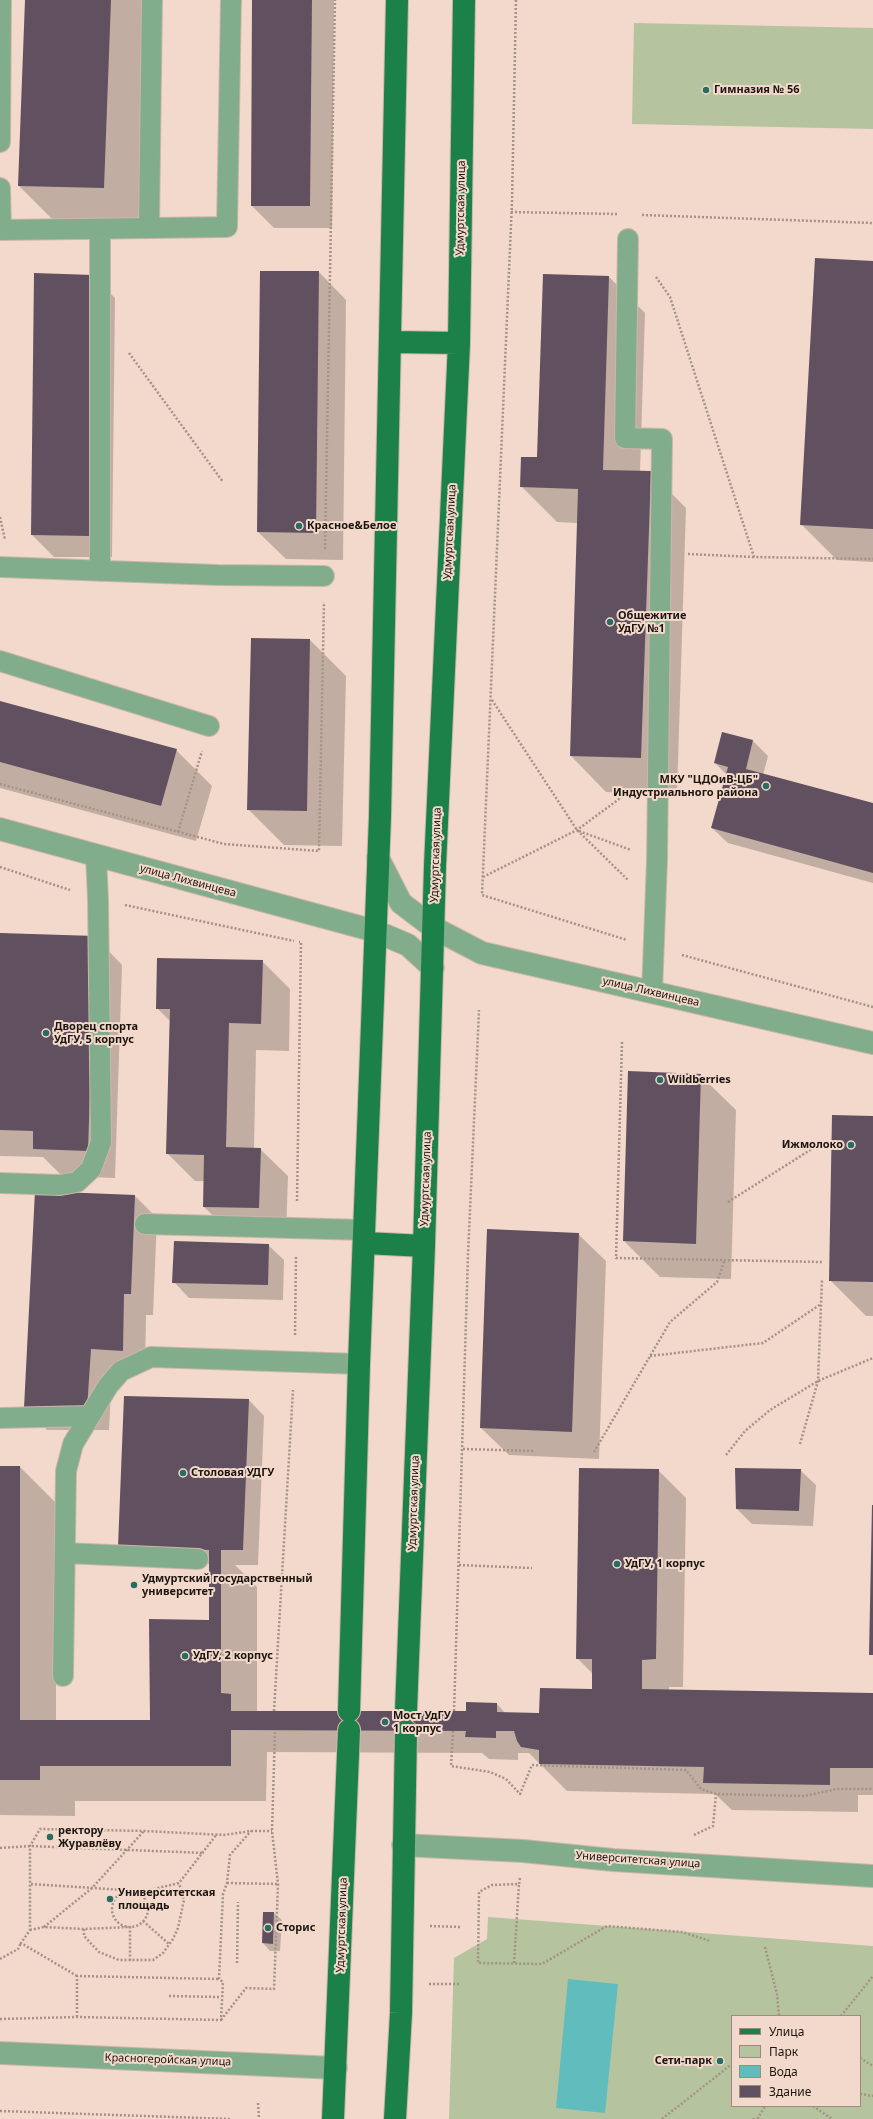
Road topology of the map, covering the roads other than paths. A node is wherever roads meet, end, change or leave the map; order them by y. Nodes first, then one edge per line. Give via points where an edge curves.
1 (1, 0) edge
2 (152, 0) edge
3 (231, 0) edge
4 (397, 0) edge
5 (464, 0) edge
6 (0, 142) edge
7 (0, 188) edge
8 (149, 227) junction
9 (100, 229) junction
10 (1, 230) edge
11 (628, 239) road end
12 (391, 342) junction
13 (459, 343) junction
14 (0, 567) edge
15 (100, 571) junction
16 (324, 576) road end
17 (0, 661) edge
18 (209, 726) road end
19 (0, 829) edge
20 (96, 856) junction
21 (378, 858) junction
22 (434, 928) junction
23 (375, 931) junction
24 (433, 968) junction
25 (652, 993) junction
26 (873, 1043) edge
27 (0, 1183) edge
28 (145, 1224) dead end
29 (365, 1236) junction
30 (424, 1246) junction
31 (359, 1364) junction
32 (90, 1416) junction
33 (0, 1418) edge
34 (65, 1553) junction
35 (198, 1559) dead end
36 (63, 1676) dead end
37 (403, 1845) junction
38 (873, 1876) edge
39 (0, 2053) edge
40 (336, 2068) junction
41 (333, 2119) edge
42 (395, 2119) edge

1 - 6 lane
2 - 8 lane
3 - 8 lane via 227,228
4 - 12 main road, Удмуртская улица
5 - 13 main road, Удмуртская улица
7 - 10 lane
8 - 9 lane
9 - 10 lane
9 - 15 lane
11 - 25 lane via 625,438 662,439 657,860
12 - 13 main road
12 - 21 main road, Удмуртская улица
13 - 22 main road, Удмуртская улица
14 - 15 lane
15 - 16 lane
17 - 18 lane
19 - 20 street, улица Лихвинцева
20 - 23 street, улица Лихвинцева
20 - 27 lane via 101,1142 91,1169 76,1182 60,1185
21 - 22 street, улица Лихвинцева via 401,902
21 - 23 main road, Удмуртская улица
22 - 24 main road, Удмуртская улица
22 - 25 street, улица Лихвинцева via 482,953
23 - 24 street, улица Лихвинцева via 408,945
23 - 29 main road, Удмуртская улица
24 - 30 main road, Удмуртская улица
25 - 26 street, улица Лихвинцева
28 - 29 lane via 297,1229
29 - 30 main road
29 - 31 main road, Удмуртская улица
30 - 37 main road, Удмуртская улица
31 - 32 lane via 151,1357 121,1371 108,1386
31 - 40 main road, Удмуртская улица
32 - 33 lane
32 - 34 lane via 73,1444 66,1471
34 - 35 lane
34 - 36 lane
37 - 38 street, Университетская улица
37 - 42 main road, Удмуртская улица via 401,2013
39 - 40 street, Красногеройская улица
40 - 41 main road, Удмуртская улица

